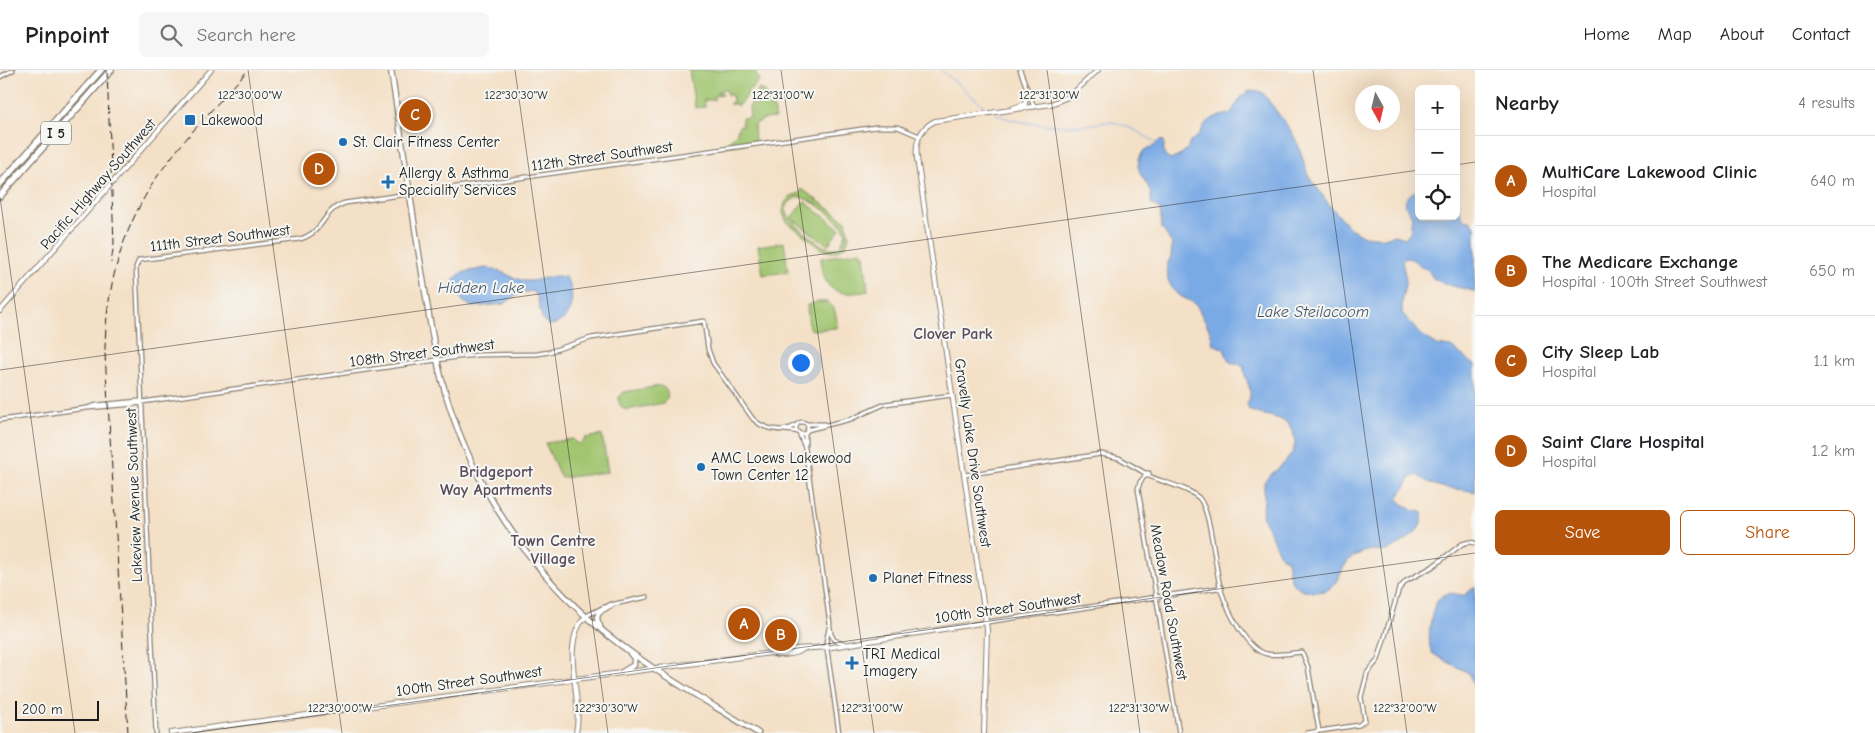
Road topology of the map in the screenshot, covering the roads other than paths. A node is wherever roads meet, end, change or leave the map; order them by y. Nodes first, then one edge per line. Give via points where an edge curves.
1 (13, 70) edge
2 (101, 70) edge
3 (111, 70) edge
4 (211, 70) edge
5 (391, 70) edge
6 (1020, 70) edge
7 (1098, 70) edge
8 (0, 77) edge
9 (1027, 89) junction
10 (1035, 107) junction
11 (1004, 111) junction
12 (920, 136) junction
13 (0, 184) edge
14 (410, 194) junction
15 (0, 196) edge
16 (300, 239) joint
17 (143, 260) joint
18 (0, 311) edge
19 (438, 360) junction
20 (952, 395) junction
21 (142, 402) junction
22 (0, 420) edge
23 (807, 424) junction
24 (828, 424) junction
25 (797, 425) junction
26 (776, 430) junction
27 (806, 431) junction
28 (798, 432) junction
29 (804, 448) junction
30 (1154, 473) dead end
31 (964, 475) junction
32 (1146, 475) junction
33 (1155, 478) junction
34 (1475, 543) edge
35 (1220, 588) junction
36 (1157, 597) junction
37 (646, 598) dead end
38 (611, 605) junction
39 (586, 616) junction
40 (986, 622) junction
41 (830, 624) junction
42 (603, 631) junction
43 (846, 644) junction
44 (826, 647) junction
45 (626, 648) junction
46 (654, 668) junction
47 (622, 672) junction
48 (574, 679) junction
49 (1320, 731) junction
50 (156, 733) edge
51 (171, 733) edge
52 (576, 733) edge
53 (758, 733) edge
54 (839, 733) edge
55 (984, 733) edge
56 (1179, 733) edge
57 (1307, 733) edge

1 - 8 street
2 - 13 highway, I 5
3 - 15 highway, I 5
4 - 18 main road, Pacific Highway Southwest
5 - 14 main road
6 - 9 street
7 - 10 main road via 1067,98
9 - 10 street
9 - 11 main road via 1025,104
10 - 11 main road
11 - 12 main road via 935,121 925,127
12 - 14 street, 112th Street Southwest via 898,127 876,127
12 - 20 main road, Gravelly Lake Drive Southwest via 917,155
14 - 16 street, 112th Street Southwest via 337,206 316,231
14 - 19 main road
16 - 17 street, 111th Street Southwest
17 - 21 street, Lakeview Avenue Southwest via 136,265
19 - 21 street, 108th Street Southwest
19 - 26 street, 108th Street Southwest via 478,355 537,354 592,338 704,321 709,353 717,370 753,419
19 - 39 main road via 462,438 494,504 545,574
20 - 24 street via 884,404 851,419
20 - 31 main road, Gravelly Lake Drive Southwest
21 - 22 street, 108th Street Southwest via 97,405
21 - 50 street, Lakeview Avenue Southwest
23 - 24 street
23 - 25 street
23 - 27 street
24 - 27 street
25 - 26 street
25 - 28 street
26 - 28 street
27 - 28 street
27 - 29 street
28 - 29 street
29 - 41 street
30 - 33 street
31 - 32 street via 1101,454 1119,458
31 - 40 main road, Gravelly Lake Drive Southwest
32 - 33 street
32 - 36 street, Meadow Road Southwest via 1138,489
33 - 35 street via 1200,500 1207,516
34 - 49 street via 1462,544 1399,589 1380,656 1367,673 1364,684 1361,697 1366,719 1362,724
35 - 36 street, 100th Street Southwest
35 - 49 street via 1232,617 1258,651 1272,654 1302,652 1308,667
36 - 40 street, 100th Street Southwest
36 - 56 street, Meadow Road Southwest
37 - 38 street
38 - 39 street
38 - 42 main road via 596,617
39 - 42 main road
39 - 48 main road via 577,629 574,642
40 - 43 main road, 100th Street Southwest
40 - 55 main road, Gravelly Lake Drive Southwest via 988,650
41 - 43 street via 833,639
41 - 44 street
42 - 45 main road
43 - 44 main road, 100th Street Southwest
44 - 46 main road, 100th Street Southwest
44 - 54 street
45 - 46 main road
45 - 47 main road via 634,663
46 - 47 main road, 100th Street Southwest
46 - 53 main road
47 - 48 main road, 100th Street Southwest
48 - 51 main road, 100th Street Southwest
48 - 52 main road via 578,708
49 - 57 street

